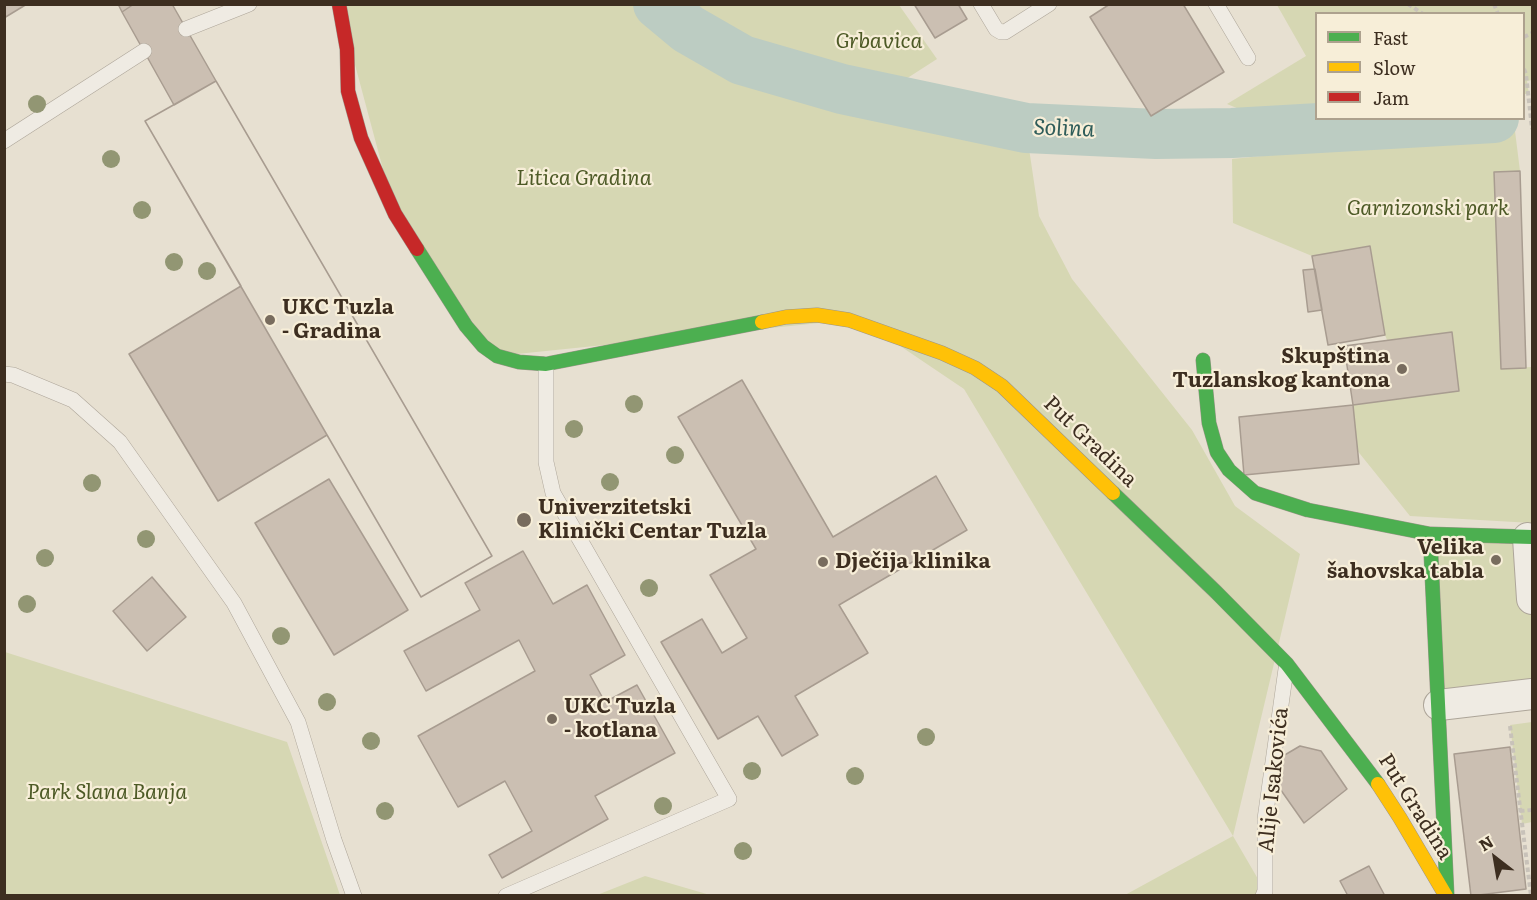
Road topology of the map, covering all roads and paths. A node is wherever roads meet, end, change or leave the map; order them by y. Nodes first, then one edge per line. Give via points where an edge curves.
1 (249, 4) edge
2 (339, 4) edge
3 (981, 4) edge
4 (1049, 4) edge
5 (1216, 4) edge
6 (186, 30) dead end
7 (144, 51) dead end
8 (1248, 58) dead end
9 (1525, 80) edge
10 (1533, 129) edge
11 (4, 141) edge
12 (1203, 360) dead end
13 (546, 364) junction
14 (4, 374) edge
15 (1430, 534) junction
16 (1530, 537) edge
17 (1533, 599) edge
18 (1287, 664) junction
19 (1533, 694) edge
20 (1439, 705) junction
21 (1510, 725) dead end
22 (1533, 810) edge
23 (1520, 811) junction
24 (354, 896) edge
25 (506, 896) edge
26 (1263, 896) edge
27 (1447, 896) edge
28 (1531, 896) edge

1 - 6 lane
2 - 13 street, Put Gradina via 354,116 395,214 466,326 483,346 497,356
3 - 4 lane via 996,29 1005,32
5 - 8 lane
7 - 11 lane
9 - 10 path
12 - 15 street via 1209,423 1217,452 1229,470 1255,493 1308,510
13 - 18 street, Put Gradina via 786,317 817,315 849,320 942,353 1002,386
13 - 25 lane via 546,462 553,493 729,799
14 - 24 lane via 73,400 120,442 234,603 298,722
15 - 16 street
15 - 20 street
16 - 17 street
18 - 26 lane, Alije Isakovića via 1265,819
18 - 27 street, Put Gradina via 1364,764
19 - 20 street
20 - 27 street
21 - 23 path
22 - 23 path
23 - 28 path

